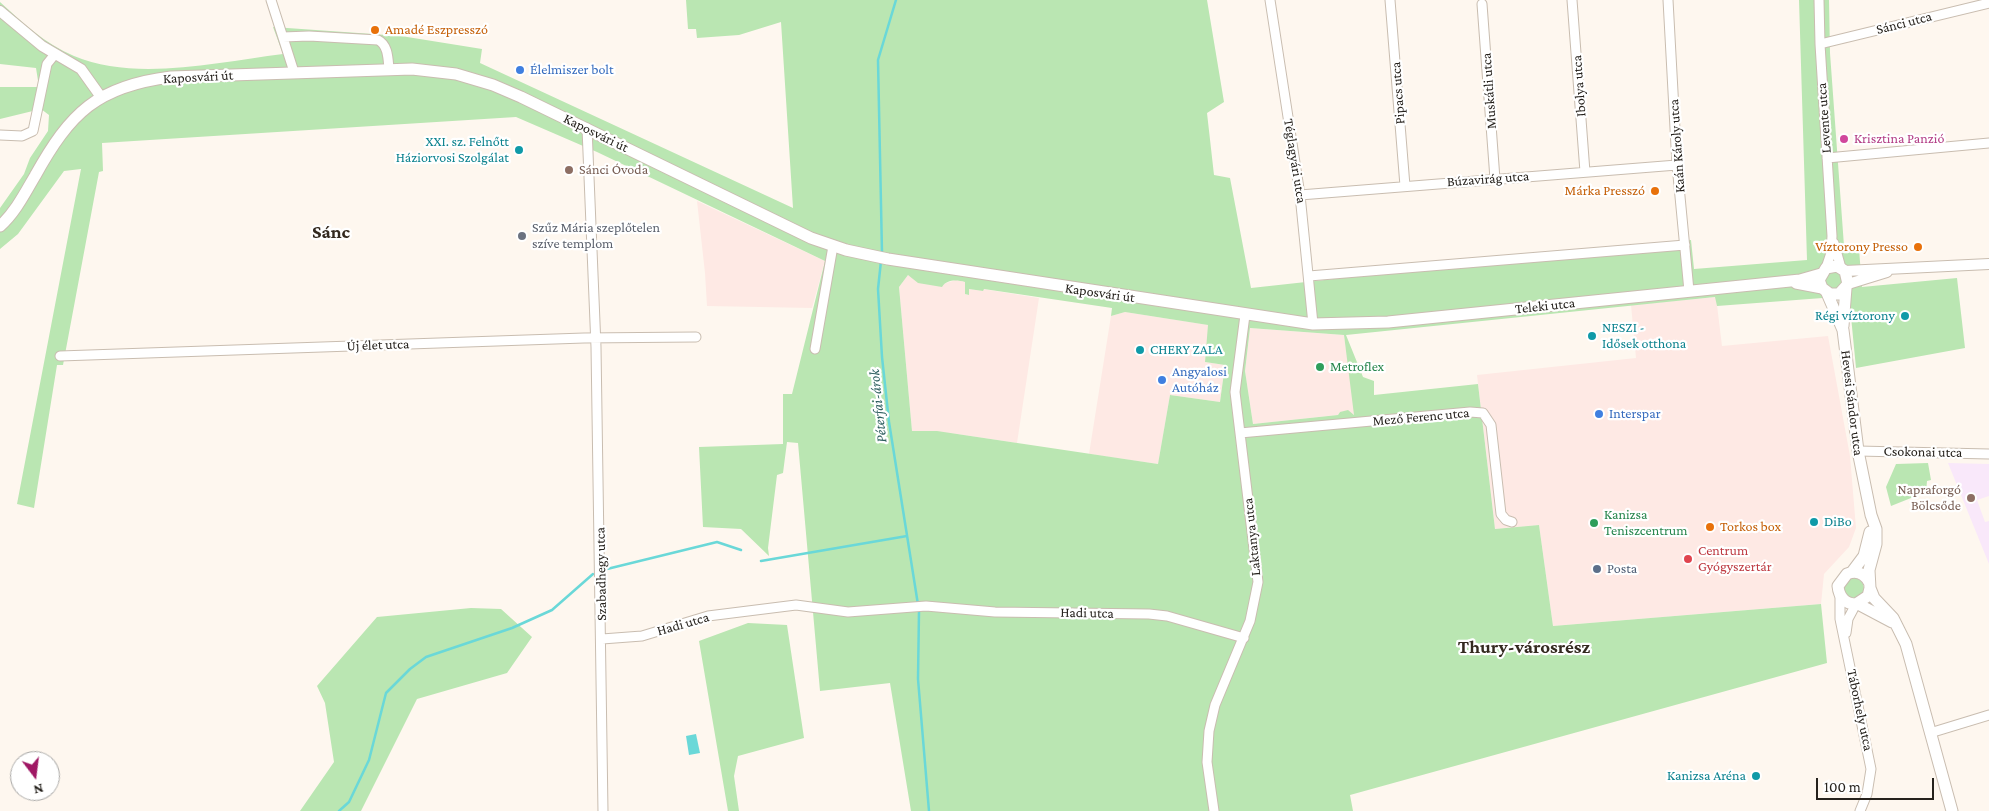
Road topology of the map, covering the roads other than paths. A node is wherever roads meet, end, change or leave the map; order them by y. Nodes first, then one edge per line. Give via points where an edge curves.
1 (271, 0) edge
2 (1270, 0) edge
3 (1390, 0) edge
4 (1572, 0) edge
5 (1668, 0) edge
6 (1819, 0) edge
7 (1989, 3) edge
8 (1482, 4) dead end
9 (0, 11) edge
10 (283, 37) junction
11 (1820, 44) junction
12 (55, 54) junction
13 (389, 69) junction
14 (294, 72) junction
15 (101, 97) junction
16 (587, 128) junction
17 (0, 135) edge
18 (1989, 143) edge
19 (1827, 158) junction
20 (1676, 166) junction
21 (1585, 172) junction
22 (1495, 178) junction
23 (1405, 186) junction
24 (1300, 196) junction
25 (0, 226) edge
26 (1832, 236) junction
27 (1685, 245) junction
28 (833, 246) junction
29 (1989, 264) edge
30 (1843, 269) junction
31 (1893, 270) junction
32 (1823, 271) junction
33 (1309, 276) junction
34 (1777, 282) junction
35 (1847, 286) junction
36 (1689, 291) junction
37 (1824, 291) junction
38 (1244, 315) junction
39 (1313, 324) junction
40 (1843, 330) junction
41 (696, 337) dead end
42 (596, 338) junction
43 (815, 349) dead end
44 (60, 356) dead end
45 (1240, 434) junction
46 (1858, 451) junction
47 (1989, 454) edge
48 (1871, 515) junction
49 (1512, 522) dead end
50 (1852, 572) junction
51 (1870, 585) junction
52 (1840, 596) junction
53 (1857, 604) junction
54 (1898, 626) junction
55 (1244, 638) junction
56 (1845, 638) junction
57 (602, 639) junction
58 (1989, 715) edge
59 (1930, 732) junction
60 (603, 811) edge
61 (1214, 811) edge
62 (1860, 811) edge
63 (1952, 811) edge

1 - 10 street
2 - 24 street, Téglagyári utca
3 - 23 street, Pipacs utca
4 - 21 street, Ibolya utca
5 - 20 street, Kaán Károly utca
6 - 11 street, Levente utca
7 - 11 street, Sánci utca
8 - 22 street, Muskátli utca
9 - 12 street
10 - 13 street via 378,40 386,49
10 - 14 street
11 - 19 street, Levente utca
12 - 15 street via 84,72
12 - 17 street via 47,64 33,131 22,136
13 - 14 main road, Kaposvári út
13 - 16 main road, Kaposvári út via 429,70 481,81
14 - 15 main road, Kaposvári út via 146,80
15 - 25 main road, Kaposvári út via 83,110 54,142 20,202
16 - 28 main road, Kaposvári út
16 - 42 street, Szabadhegy utca
18 - 19 street
19 - 26 street, Levente utca
20 - 21 street, Búzavirág utca
20 - 27 street, Kaán Károly utca
21 - 22 street, Búzavirág utca
22 - 23 street, Búzavirág utca
23 - 24 street, Búzavirág utca
24 - 33 street, Téglagyári utca
26 - 30 street, Levente utca
26 - 32 street, Levente utca via 1831,253
27 - 33 street
27 - 36 street, Kaán Károly utca
28 - 38 main road, Kaposvári út via 884,258
28 - 43 street
29 - 31 street
30 - 31 street
30 - 32 main road via 1832,266
30 - 35 main road
31 - 35 street
32 - 34 main road, Teleki utca via 1804,279
32 - 37 main road via 1820,284
33 - 39 street, Téglagyári utca
34 - 36 main road, Teleki utca
34 - 37 main road, Teleki utca via 1806,284
35 - 37 main road via 1839,294
35 - 40 main road
36 - 39 main road, Teleki utca via 1388,322
37 - 40 main road, Hevesi Sándor utca
38 - 39 main road, Kaposvári út
38 - 45 street, Laktanya utca via 1235,386
40 - 46 main road, Hevesi Sándor utca
41 - 42 street, Új élet utca
42 - 44 street, Új élet utca
42 - 57 street, Szabadhegy utca
45 - 49 street, Mező Ferenc utca via 1483,413 1491,425 1501,514
45 - 55 street, Laktanya utca via 1258,582
46 - 47 street, Csokonai utca
46 - 48 main road, Hevesi Sándor utca
48 - 50 main road, Hevesi Sándor utca via 1867,550
48 - 51 main road, Hevesi Sándor utca via 1876,536 1869,570
50 - 51 main road via 1862,574
50 - 52 main road via 1842,577
51 - 53 main road via 1868,596
51 - 54 main road via 1874,598
52 - 53 main road via 1849,603
52 - 56 street, Táborhely utca via 1839,615
53 - 54 main road
53 - 56 street, Táborhely utca via 1848,619
54 - 59 main road
55 - 57 street, Hadi utca via 1156,614 995,612 926,606 848,612 809,605 708,616 642,636
55 - 61 street, Laktanya utca via 1215,705 1209,731 1207,762
56 - 62 street, Táborhely utca via 1871,770
57 - 60 street, Szabadhegy utca
58 - 59 street
59 - 63 main road

